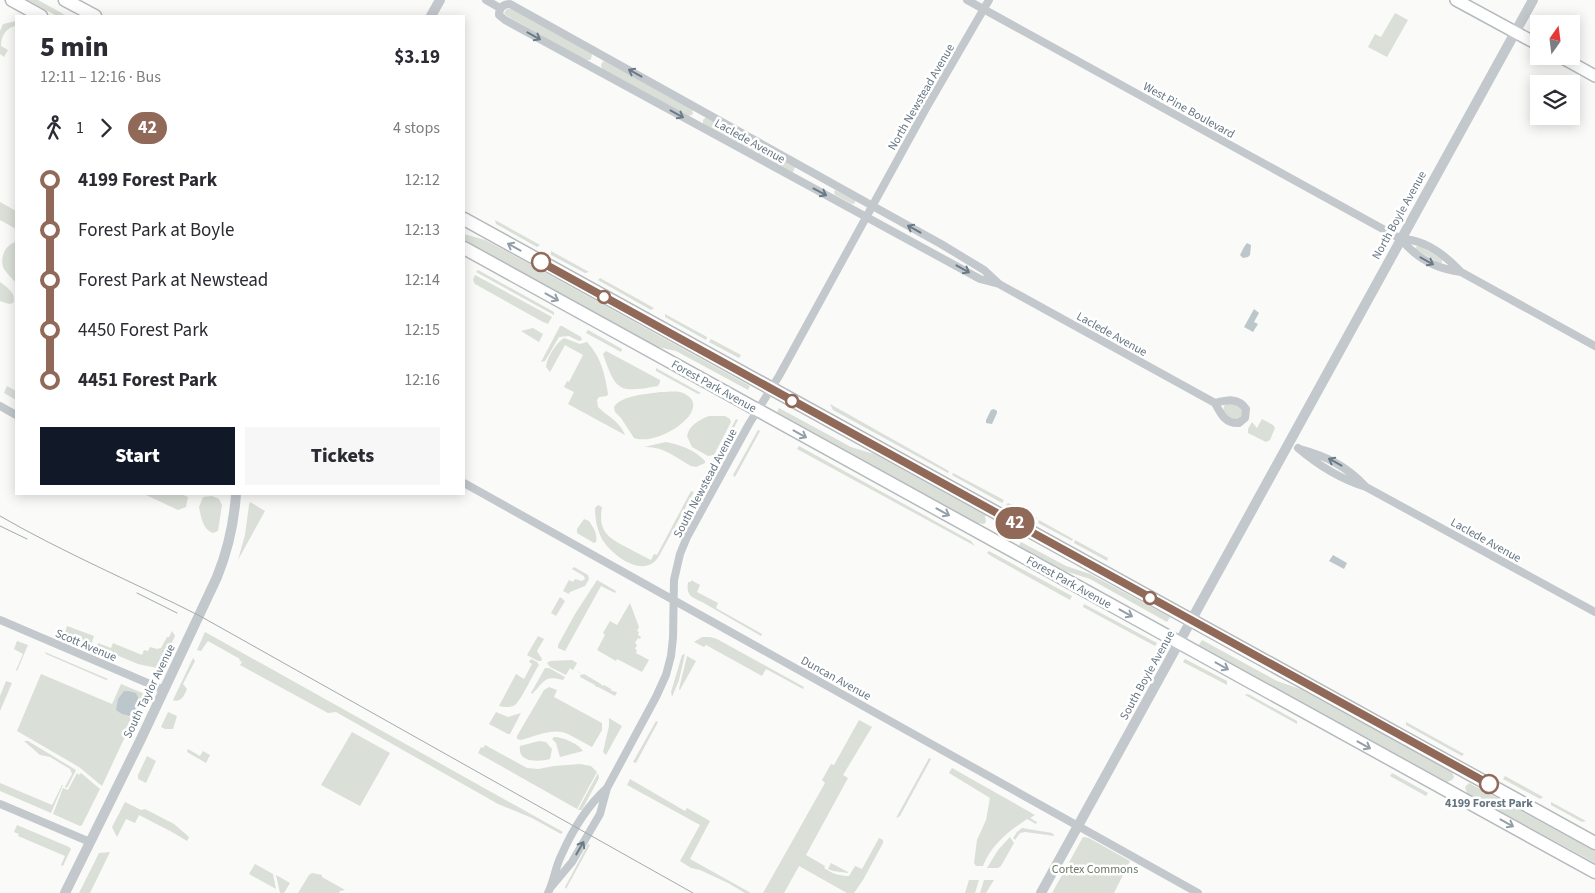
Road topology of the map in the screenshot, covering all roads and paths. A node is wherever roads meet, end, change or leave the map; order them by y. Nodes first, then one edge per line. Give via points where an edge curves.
1 (12, 0) edge
2 (65, 0) edge
3 (440, 0) edge
4 (486, 0) edge
5 (967, 0) edge
6 (989, 0) edge
7 (1456, 0) edge
8 (1532, 0) edge
9 (500, 8) junction
10 (984, 9) junction
11 (40, 15) edge
12 (92, 15) edge
13 (432, 15) edge
14 (1515, 32) junction
15 (1530, 40) edge
16 (1575, 65) edge
17 (1595, 76) edge
18 (872, 205) junction
19 (866, 217) junction
20 (465, 220) edge
21 (1400, 239) junction
22 (465, 249) edge
23 (1461, 272) junction
24 (999, 284) junction
25 (1595, 346) edge
26 (771, 389) junction
27 (1215, 403) dead end
28 (0, 406) edge
29 (757, 410) junction
30 (15, 414) edge
31 (1288, 443) junction
32 (465, 484) edge
33 (236, 495) edge
34 (673, 600) junction
35 (1595, 612) edge
36 (0, 620) edge
37 (1191, 621) junction
38 (1179, 643) junction
39 (164, 690) junction
40 (607, 788) junction
41 (0, 804) edge
42 (1078, 826) junction
43 (90, 842) junction
44 (1595, 843) edge
45 (1595, 872) edge
46 (549, 890) edge
47 (65, 893) edge
48 (1041, 893) edge
49 (1198, 893) edge

1 - 11 main road
2 - 12 main road
3 - 13 street
4 - 9 street, Laclede Avenue
5 - 10 street, West Pine Boulevard
6 - 10 street, North Newstead Avenue
7 - 14 main road
8 - 14 street, North Boyle Avenue
18 -> 9 street, Laclede Avenue via 510,4
9 -> 19 street, Laclede Avenue via 499,14 505,20
10 - 18 street, North Newstead Avenue
10 - 21 street, West Pine Boulevard
14 - 15 main road
14 - 21 street, North Boyle Avenue
16 - 17 main road
18 - 19 street, South Newstead Avenue
24 -> 18 street, Laclede Avenue via 976,265
19 -> 24 street, Laclede Avenue via 980,279
19 - 26 street, South Newstead Avenue
26 -> 20 main road, Forest Park Avenue
21 -> 23 street, West Pine Boulevard via 1414,254 1438,267
21 - 23 street, West Pine Boulevard via 1412,240 1445,256
21 - 31 street, North Boyle Avenue
22 -> 29 main road, Forest Park Avenue
23 - 25 street, West Pine Boulevard
24 - 27 street, Laclede Avenue
26 - 29 street, South Newstead Avenue
26 - 37 main road, Forest Park Avenue
28 - 30 street
29 - 34 street, South Newstead Avenue via 683,546
29 -> 38 main road, Forest Park Avenue
31 - 35 street, Laclede Avenue via 1346,468 1366,487
31 - 37 street, South Boyle Avenue
32 - 34 street, Duncan Avenue
33 - 39 street, South Taylor Avenue via 232,532 224,560
34 - 40 street, South Newstead Avenue via 672,649 666,674
34 - 42 street, Duncan Avenue
36 - 39 street, Scott Avenue
37 - 38 street, South Boyle Avenue
37 - 44 main road, Forest Park Avenue
38 - 42 street, South Boyle Avenue
38 -> 45 main road, Forest Park Avenue
39 - 43 street, South Taylor Avenue
46 -> 40 street, South Newstead Avenue via 572,862 596,821
40 - 46 street, South Newstead Avenue via 588,807 573,833 561,855
41 - 43 street
42 - 48 street, South Boyle Avenue
42 - 49 street, Duncan Avenue
43 - 47 street, South Taylor Avenue

